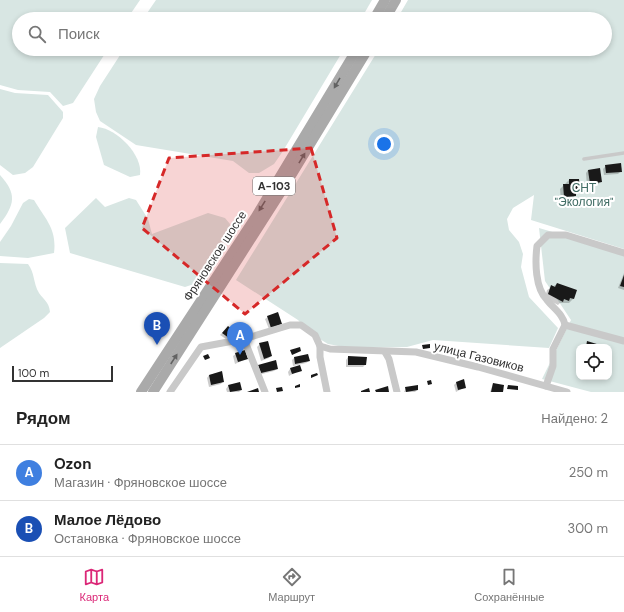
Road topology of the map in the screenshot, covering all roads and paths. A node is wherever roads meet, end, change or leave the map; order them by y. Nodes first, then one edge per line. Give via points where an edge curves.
1 (385, 0) edge
2 (396, 0) edge
3 (378, 12) edge
4 (389, 12) edge
5 (352, 56) edge
6 (364, 56) edge
7 (624, 153) edge
8 (584, 159) dead end
9 (624, 253) edge
10 (565, 325) junction
11 (244, 339) junction
12 (624, 341) edge
13 (320, 346) junction
14 (385, 352) junction
15 (546, 386) junction
16 (141, 392) edge
17 (153, 392) edge
18 (170, 392) edge
19 (264, 392) edge
20 (327, 392) edge
21 (397, 392) edge
22 (568, 392) edge

1 - 3 main road
2 - 4 main road
5 -> 16 main road, Фряновское шоссе / А-103 via 258,212
17 -> 6 main road, Фряновское шоссе / А-103 via 284,187
7 - 8 lane
9 - 10 street via 566,235 548,235 537,246 535,270 545,299 564,318
10 - 12 street
10 - 15 street via 553,349 553,366
11 - 13 street via 290,325 301,325 316,335
11 - 18 street via 201,347
11 - 19 street
13 - 14 street, улица Газовиков via 330,349
13 - 20 street
14 - 15 street, улица Газовиков via 416,352
14 - 21 street
15 - 22 street, улица Газовиков

